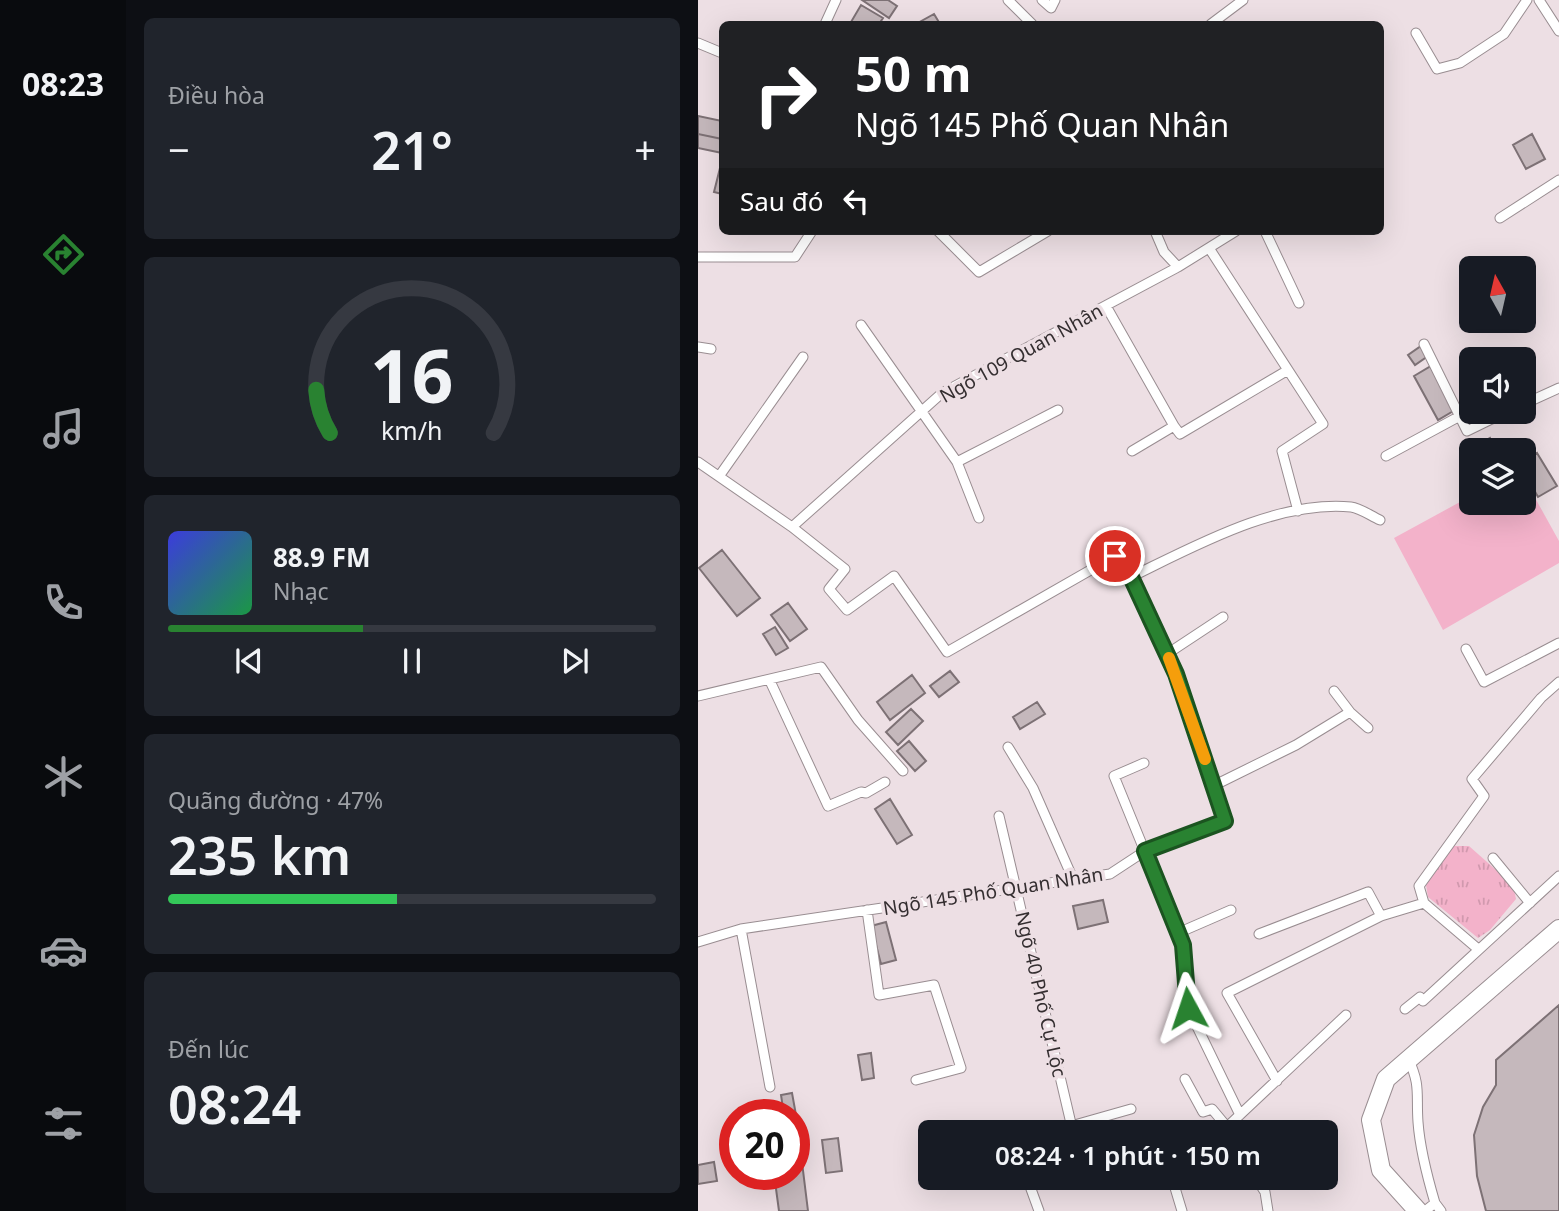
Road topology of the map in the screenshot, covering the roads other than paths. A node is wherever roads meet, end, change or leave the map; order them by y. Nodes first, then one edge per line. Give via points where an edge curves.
1 (836, 0) edge
2 (1008, 0) edge
3 (1042, 0) edge
4 (1055, 0) edge
5 (1243, 0) edge
6 (1527, 0) edge
7 (1539, 0) edge
8 (826, 21) edge
9 (1029, 21) edge
10 (1215, 21) edge
11 (1559, 31) edge
12 (1416, 33) dead end
13 (698, 43) edge
14 (719, 52) edge
15 (1559, 180) edge
16 (1500, 218) dead end
17 (809, 235) edge
18 (942, 235) edge
19 (1041, 235) edge
20 (1157, 235) edge
21 (1230, 235) edge
22 (1267, 235) edge
23 (1209, 248) junction
24 (698, 257) edge
25 (1178, 267) junction
26 (1299, 303) dead end
27 (1106, 306) junction
28 (861, 325) dead end
29 (1424, 344) dead end
30 (698, 347) edge
31 (711, 349) dead end
32 (803, 357) dead end
33 (1288, 370) junction
34 (1559, 387) edge
35 (1536, 398) edge
36 (923, 410) junction
37 (1058, 410) dead end
38 (1459, 414) edge
39 (1459, 417) edge
40 (1464, 424) edge
41 (1481, 424) edge
42 (1174, 426) junction
43 (1132, 451) dead end
44 (1386, 456) dead end
45 (698, 462) edge
46 (957, 462) junction
47 (720, 475) junction
48 (1298, 511) junction
49 (979, 518) dead end
50 (1380, 520) dead end
51 (792, 527) junction
52 (1131, 577) junction
53 (1223, 617) dead end
54 (1559, 643) edge
55 (1466, 649) dead end
56 (1167, 654) junction
57 (770, 681) junction
58 (1559, 682) edge
59 (1334, 691) dead end
60 (698, 696) edge
61 (1350, 712) junction
62 (1368, 728) dead end
63 (1008, 747) dead end
64 (1144, 763) dead end
65 (903, 771) dead end
66 (885, 782) dead end
67 (1215, 785) junction
68 (1000, 816) dead end
69 (1145, 851) junction
70 (1493, 858) dead end
71 (1559, 876) edge
72 (1073, 879) junction
73 (1424, 903) junction
74 (1530, 903) junction
75 (867, 910) junction
76 (1231, 910) dead end
77 (1381, 916) junction
78 (741, 929) junction
79 (1559, 929) edge
80 (1178, 933) junction
81 (1260, 934) dead end
82 (698, 942) edge
83 (1478, 949) junction
84 (1405, 1009) dead end
85 (1346, 1015) dead end
86 (1408, 1058) junction
87 (1185, 1079) dead end
88 (916, 1080) dead end
89 (1277, 1081) junction
90 (770, 1087) dead end
91 (1131, 1109) dead end
92 (1240, 1115) junction
93 (1070, 1120) edge
94 (1099, 1120) edge
95 (1220, 1120) edge
96 (1236, 1120) edge
97 (1031, 1190) edge
98 (1176, 1190) edge
99 (1264, 1190) edge
100 (1435, 1203) junction
101 (1039, 1211) edge
102 (1182, 1211) edge
103 (1268, 1211) edge
104 (1418, 1211) edge
105 (1425, 1211) edge
106 (1441, 1211) edge

1 - 8 lane
2 - 9 lane
3 - 4 lane via 1051,8
5 - 10 lane
6 - 12 lane via 1504,34 1460,63 1437,69
7 - 11 lane
13 - 14 lane
15 - 16 lane
17 - 24 lane via 795,257
18 - 19 lane via 979,272
20 - 25 lane
21 - 23 lane, Ngõ 109 Quan Nhân
22 - 26 lane
23 - 25 lane, Ngõ 109 Quan Nhân
23 - 33 lane
25 - 27 lane, Ngõ 109 Quan Nhân
27 - 36 lane, Ngõ 109 Quan Nhân via 942,393
27 - 42 lane
28 - 36 lane
29 - 38 lane
30 - 31 lane
32 - 47 lane
33 - 42 lane via 1180,434
33 - 48 lane via 1323,424 1282,451
34 - 35 lane
36 - 46 lane
36 - 51 lane, Ngõ 109 Quan Nhân
37 - 46 lane
39 - 44 lane
40 - 41 lane via 1467,431
42 - 43 lane
45 - 47 lane
46 - 49 lane
47 - 51 lane
48 - 50 lane via 1352,507
48 - 52 lane via 1234,527
51 - 52 lane, Ngõ 145 Phố Quan Nhân via 845,569 829,589 847,610 894,576 947,652 1115,556
52 - 56 lane, Ngõ 145 Phố Quan Nhân
53 - 56 lane
54 - 55 lane via 1484,682
56 - 67 lane, Ngõ 145 Phố Quan Nhân
57 - 60 lane
57 - 65 lane via 821,667
57 - 66 lane via 828,806
58 - 73 lane via 1472,779 1484,796 1418,886
59 - 61 lane
61 - 62 lane
61 - 67 lane
63 - 72 lane via 1033,789
64 - 69 lane via 1114,776
67 - 69 lane, Ngõ 145 Phố Quan Nhân via 1225,821
68 - 93 lane, Ngõ 40 Phố Cự Lộc
69 - 72 lane, Ngõ 145 Phố Quan Nhân via 1110,874
69 - 80 lane
70 - 74 lane
71 - 74 lane
72 - 75 lane, Ngõ 145 Phố Quan Nhân
73 - 77 lane
73 - 83 lane
74 - 83 lane
75 - 78 lane, Ngõ 145 Phố Quan Nhân
75 - 88 lane via 878,995 934,985 961,1068
76 - 80 lane
77 - 81 lane via 1368,892
77 - 89 lane via 1227,993
78 - 82 lane, Ngõ 145 Phố Quan Nhân
78 - 90 lane
79 - 86 street
80 - 92 lane via 1188,1008
83 - 84 lane via 1423,1001 1420,997
85 - 89 lane
86 - 100 lane via 1419,1081 1418,1121
86 - 104 street via 1386,1079 1371,1120 1381,1170
87 - 95 lane via 1203,1112 1212,1109
89 - 92 lane
91 - 94 lane
92 - 96 lane
97 - 101 lane
98 - 102 lane
99 - 103 lane
100 - 105 lane
100 - 106 lane

